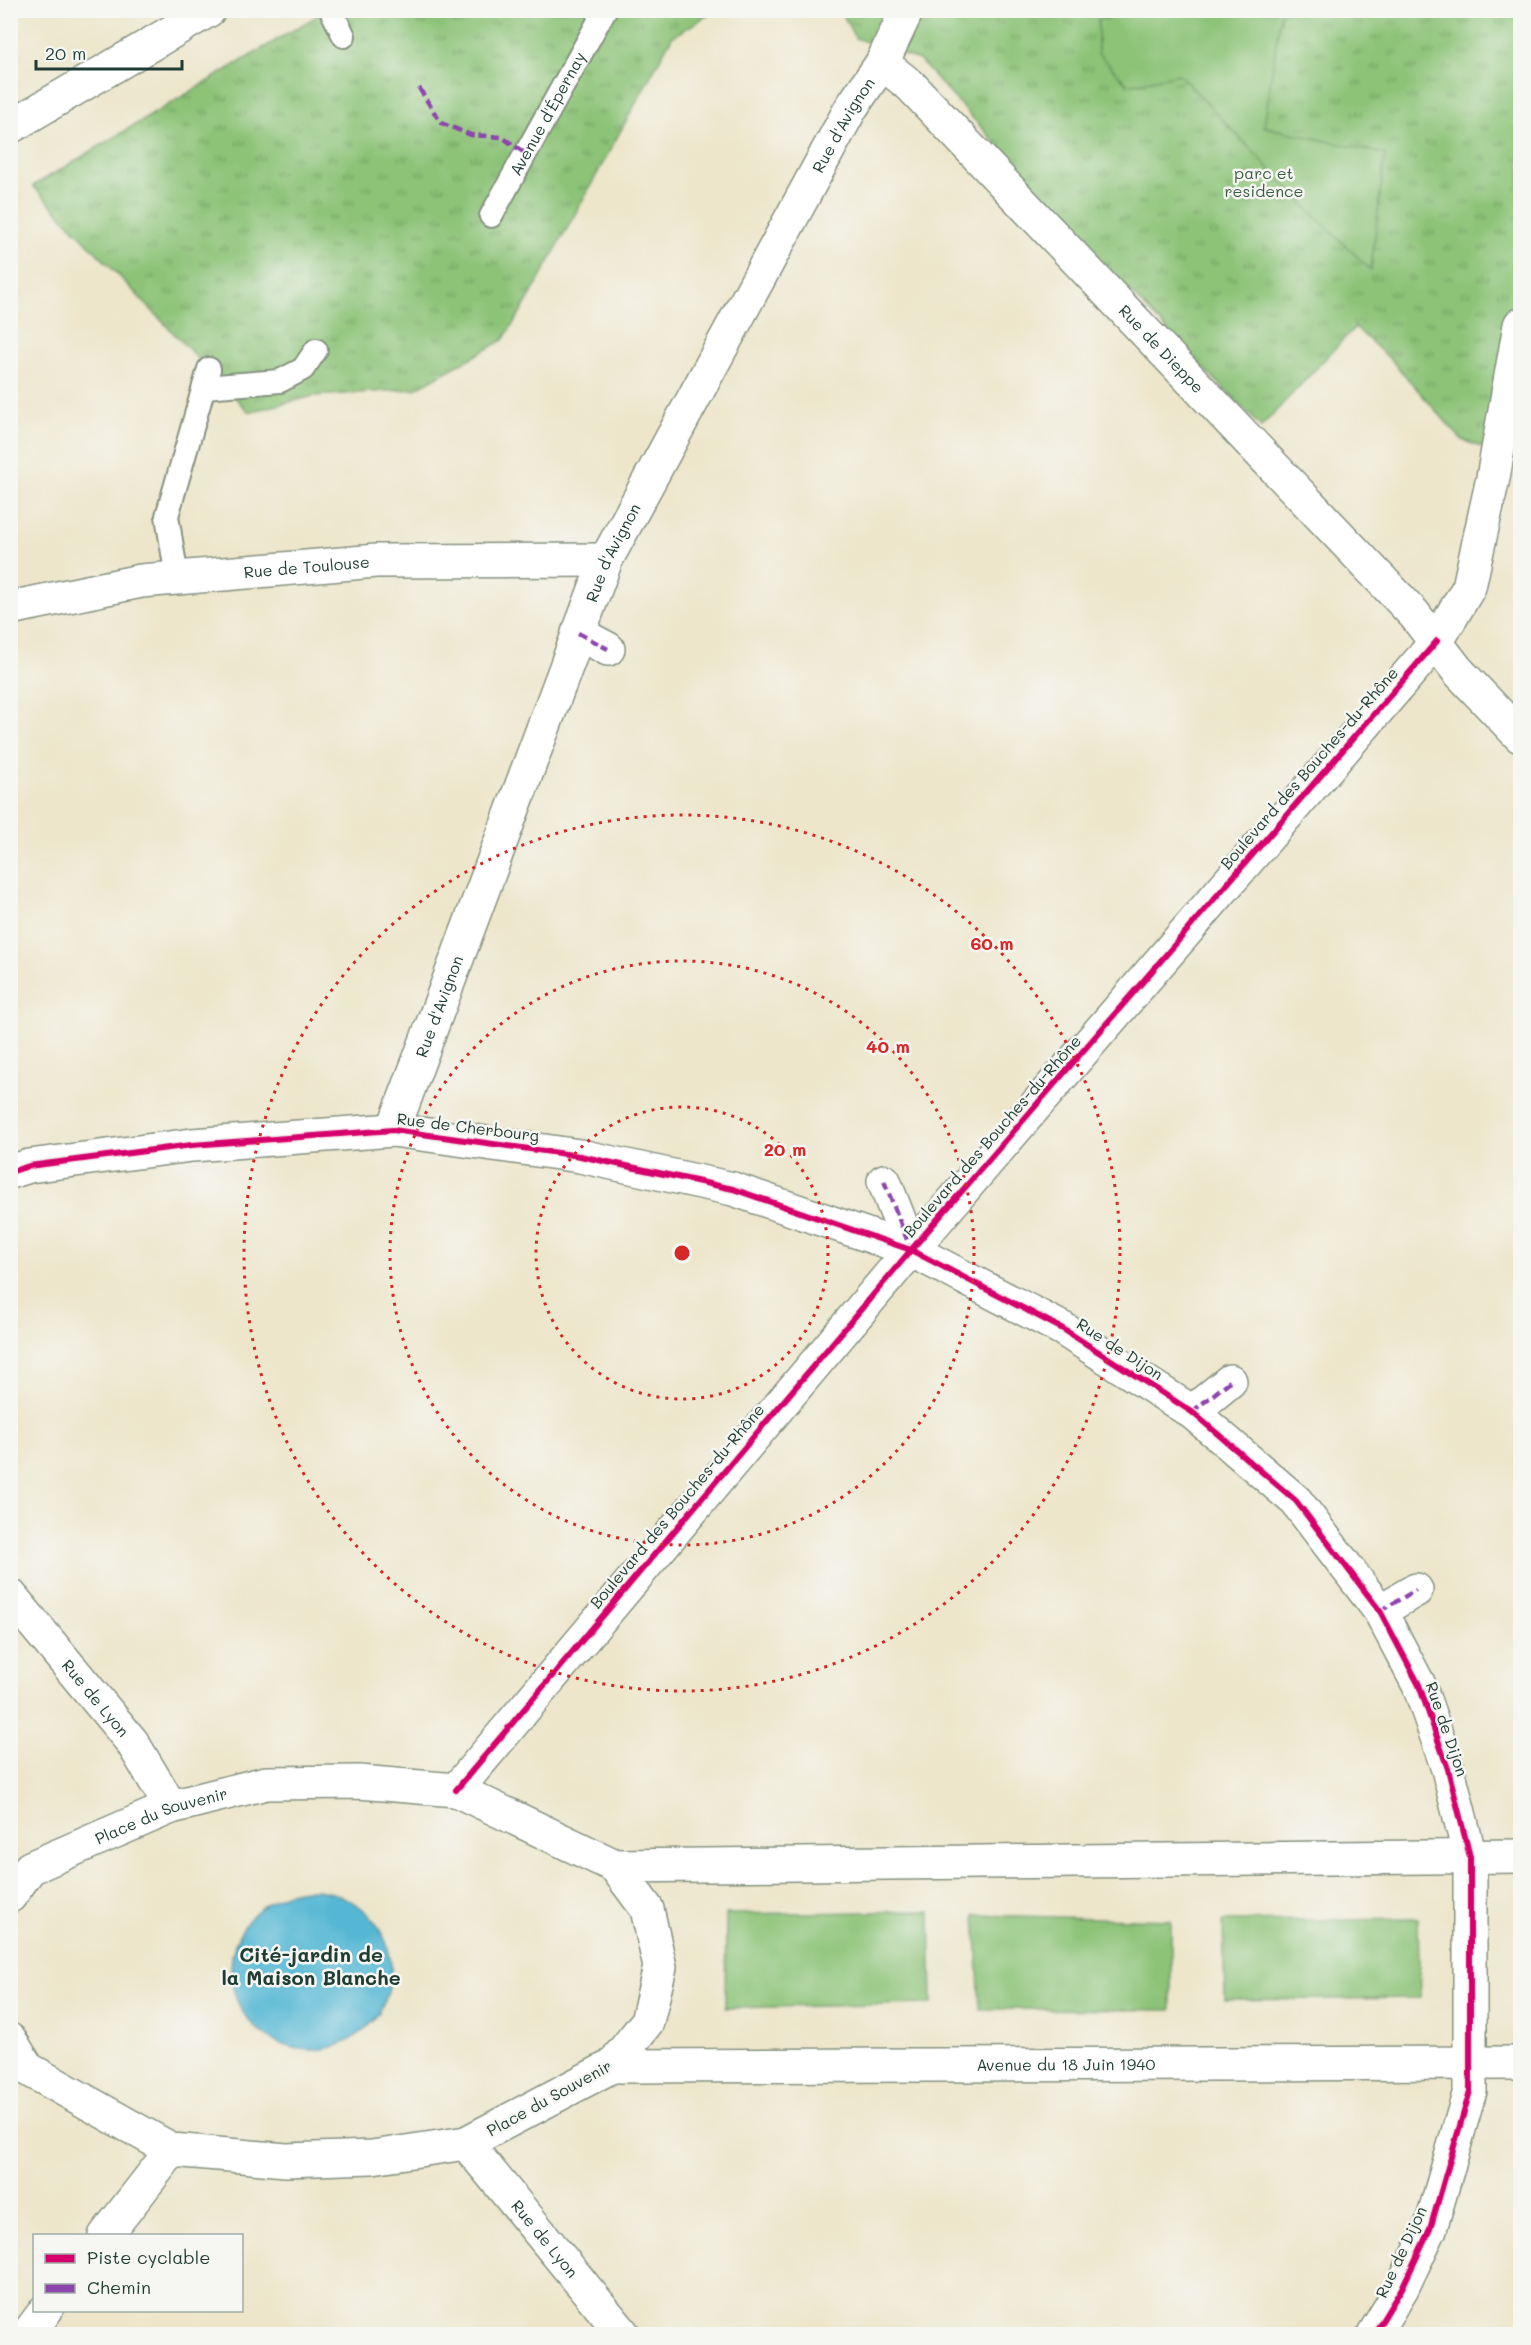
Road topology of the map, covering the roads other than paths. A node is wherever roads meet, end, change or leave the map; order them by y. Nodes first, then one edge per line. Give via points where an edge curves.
1 (209, 10) edge
2 (331, 10) edge
3 (605, 10) edge
4 (907, 10) edge
5 (344, 36) dead end
6 (882, 63) junction
7 (10, 127) edge
8 (491, 216) dead end
9 (1521, 325) edge
10 (316, 350) dead end
11 (606, 561) junction
12 (177, 578) junction
13 (10, 608) edge
14 (578, 633) junction
15 (1437, 641) junction
16 (608, 649) dead end
17 (1521, 736) edge
18 (393, 1130) junction
19 (10, 1172) edge
20 (885, 1181) dead end
21 (911, 1250) junction
22 (1230, 1381) dead end
23 (1192, 1412) junction
24 (1416, 1590) dead end
25 (10, 1595) edge
26 (1380, 1611) junction
27 (456, 1790) junction
28 (171, 1807) junction
29 (1521, 1856) edge
30 (1470, 1857) junction
31 (615, 1866) junction
32 (20, 1868) edge
33 (10, 1896) edge
34 (10, 2040) edge
35 (1521, 2063) edge
36 (1471, 2064) junction
37 (612, 2066) junction
38 (19, 2069) edge
39 (466, 2143) junction
40 (172, 2150) junction
41 (106, 2234) edge
42 (44, 2312) edge
43 (28, 2334) edge
44 (623, 2334) edge
45 (1374, 2334) edge

1 - 7 street
2 - 5 lane
3 - 8 lane, Avenue d'Épernay
4 - 6 street, Rue d'Avignon
6 - 11 street, Rue d'Avignon via 851,108
6 - 15 street, Rue de Dieppe via 911,86
9 - 15 street, Boulevard des Bouches-du-Rhône via 1469,587
10 - 12 lane via 303,369 280,381 206,378 167,516
11 - 12 street, Rue de Toulouse via 376,561
11 - 14 street, Rue d'Avignon
12 - 13 street, Rue de Toulouse via 141,581
14 - 16 street
14 - 18 street, Rue d'Avignon
15 - 17 street, Rue de Dieppe via 1458,671
15 - 21 street, Boulevard des Bouches-du-Rhône
18 - 19 street, Rue de Cherbourg via 192,1145 29,1166
18 - 21 street, Rue de Cherbourg via 580,1156 733,1189
20 - 21 street
21 - 23 street, Rue de Dijon via 1063,1329
21 - 27 street, Boulevard des Bouches-du-Rhône
22 - 23 street
23 - 26 street, Rue de Dijon via 1296,1501
24 - 26 street
25 - 28 street, Rue de Lyon via 132,1742
26 - 30 street, Rue de Dijon via 1419,1685 1448,1769
27 - 28 street, Place du Souvenir via 359,1782 266,1783
27 - 31 street, Place du Souvenir
28 - 32 street, Place du Souvenir
29 - 30 street
30 - 31 street
30 - 36 street, Rue de Dijon
31 - 37 street, Place du Souvenir via 647,1909 660,1967 647,2022
32 - 33 street, Place du Souvenir
34 - 38 street, Place du Souvenir
35 - 36 street, Avenue du 18 Juin 1940
36 - 37 street, Avenue du 18 Juin 1940
36 - 45 street, Rue de Dijon via 1470,2091 1430,2229 1402,2288
37 - 39 street, Place du Souvenir
38 - 40 street, Place du Souvenir
39 - 40 street, Place du Souvenir via 372,2157 286,2160
39 - 44 street, Rue de Lyon
40 - 41 street
42 - 43 street

